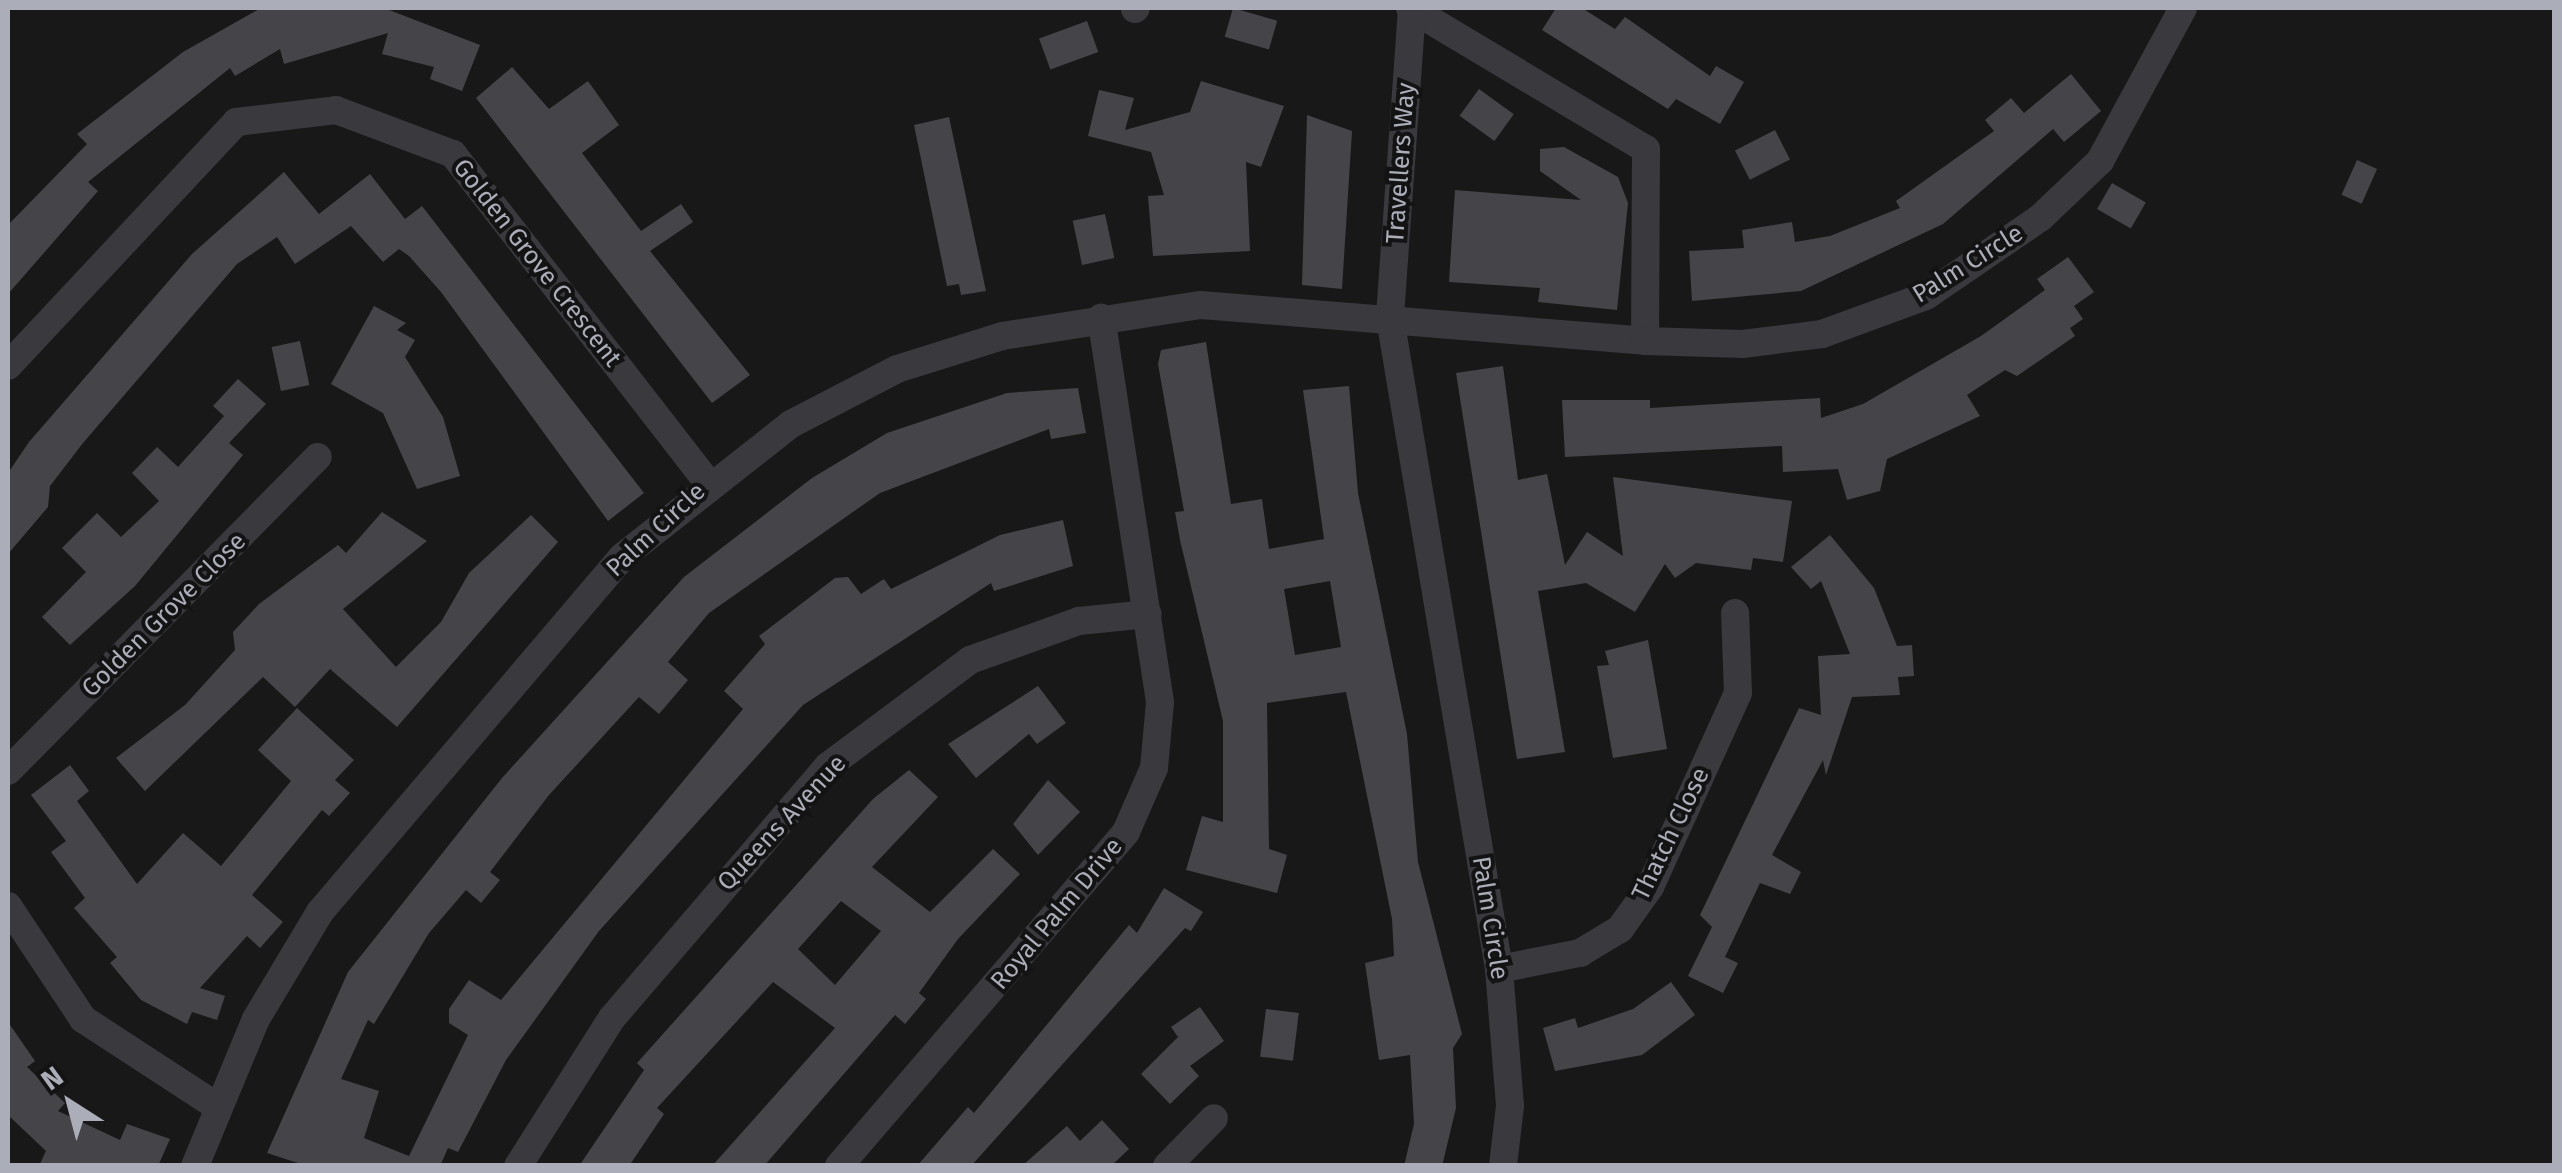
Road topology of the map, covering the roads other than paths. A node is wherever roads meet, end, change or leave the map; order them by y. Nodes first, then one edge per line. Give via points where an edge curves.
1 (1411, 8) edge
2 (2183, 8) edge
3 (1101, 318) junction
4 (1390, 318) junction
5 (1645, 340) junction
6 (8, 366) edge
7 (318, 457) dead end
8 (707, 482) junction
9 (1735, 613) dead end
10 (1148, 614) junction
11 (8, 771) edge
12 (8, 906) edge
13 (1499, 969) junction
14 (218, 1108) junction
15 (1214, 1118) dead end
16 (195, 1166) edge
17 (518, 1166) edge
18 (839, 1166) edge
19 (1167, 1166) edge
20 (1502, 1166) edge

1 - 4 street, Travellers Way
1 - 5 street via 1646,149
2 - 5 street, Palm Circle via 2100,161 2040,218 1926,296 1822,334 1742,344
3 - 4 street, Palm Circle via 1202,306
3 - 8 street, Palm Circle via 897,369
3 - 10 street, Royal Palm Drive
4 - 5 street, Palm Circle
4 - 13 street, Palm Circle
6 - 8 street, Golden Grove Crescent via 236,122 336,110 453,154
7 - 11 street, Golden Grove Close
8 - 14 street, Palm Circle via 622,557 320,912 256,1019
9 - 13 street, Thatch Close via 1738,693 1650,887 1620,928 1580,953
10 - 17 street, Queens Avenue via 1079,621 970,660 828,766 612,1018
10 - 18 street, Royal Palm Drive via 1160,702 1154,768 1126,832
12 - 14 street via 83,1019
13 - 20 street, Palm Circle via 1510,1106
14 - 16 street, Palm Circle
15 - 19 street

